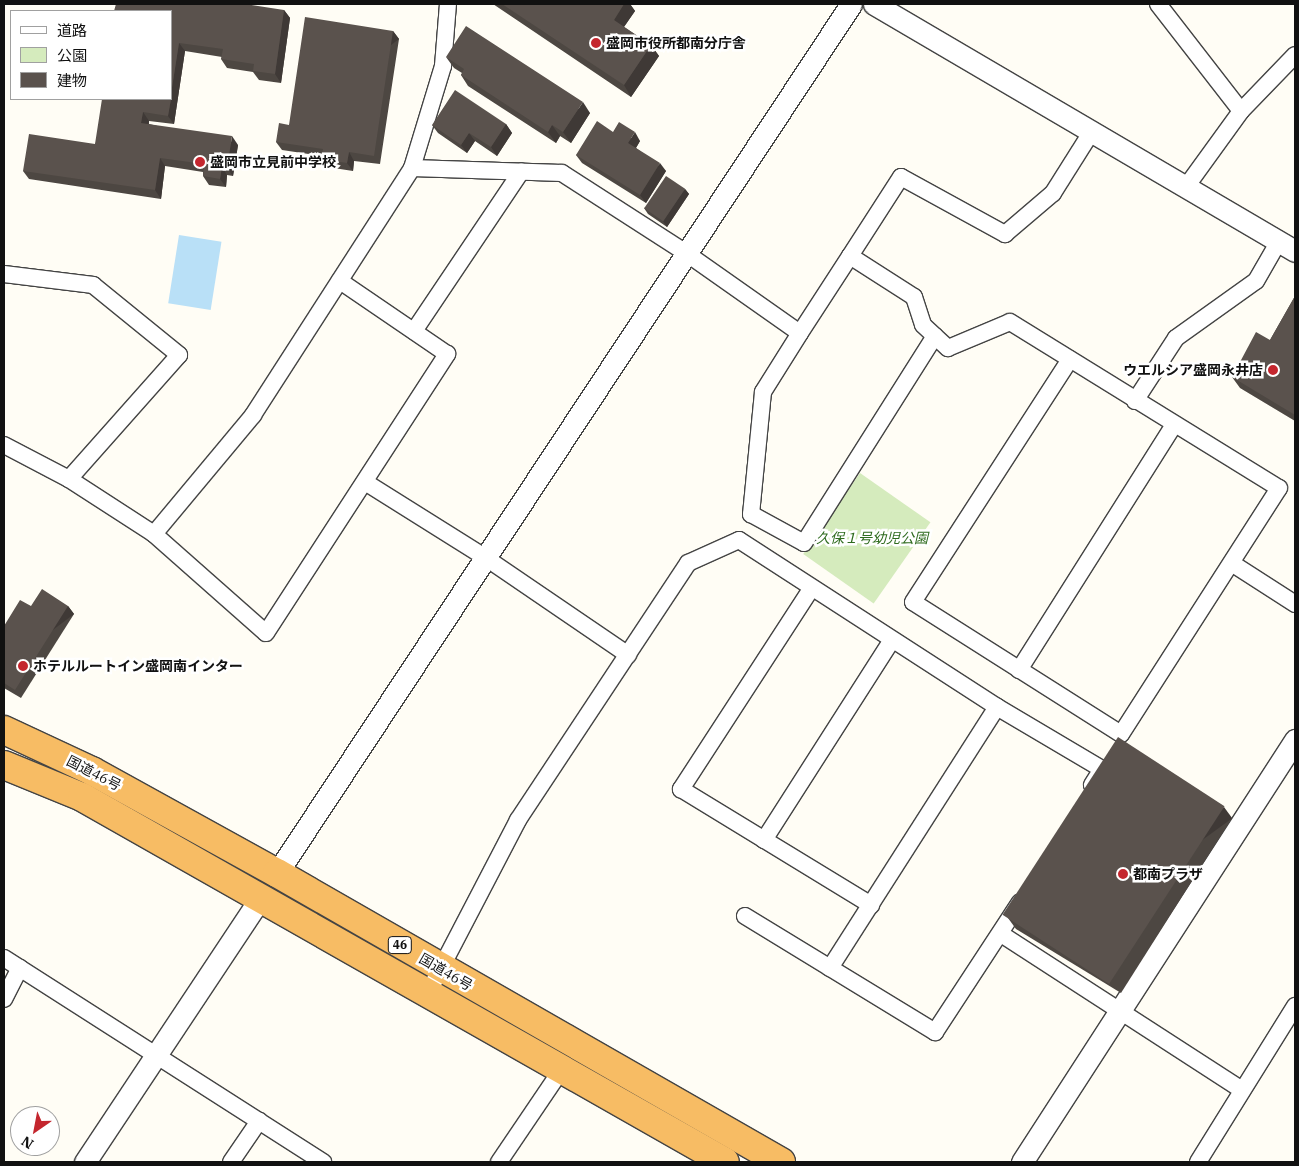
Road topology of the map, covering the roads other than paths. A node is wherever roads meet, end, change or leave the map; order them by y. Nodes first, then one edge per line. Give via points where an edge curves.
1 (448, 4) edge
2 (851, 4) edge
3 (874, 4) edge
4 (1158, 4) edge
5 (1295, 55) edge
6 (1241, 111) junction
7 (1092, 131) junction
8 (412, 168) junction
9 (521, 172) junction
10 (1186, 187) junction
11 (1287, 246) edge
12 (686, 253) junction
13 (850, 256) junction
14 (4, 274) edge
15 (340, 281) junction
16 (414, 331) junction
17 (800, 334) junction
18 (935, 336) junction
19 (1070, 359) junction
20 (1135, 401) junction
21 (1174, 425) junction
22 (4, 445) edge
23 (69, 479) junction
24 (365, 482) junction
25 (154, 534) junction
26 (486, 558) junction
27 (1233, 564) junction
28 (811, 589) junction
29 (1295, 604) edge
30 (892, 640) junction
31 (628, 655) junction
32 (1020, 670) junction
33 (998, 706) junction
34 (4, 730) edge
35 (1295, 740) edge
36 (4, 765) edge
37 (1081, 802) edge
38 (764, 840) junction
39 (277, 873) junction
40 (1031, 885) edge
41 (261, 897) junction
42 (871, 904) junction
43 (746, 916) dead end
44 (1001, 934) junction
45 (4, 958) edge
46 (20, 968) junction
47 (830, 968) junction
48 (443, 970) junction
49 (428, 993) junction
50 (4, 999) edge
51 (1295, 1006) edge
52 (1120, 1010) junction
53 (156, 1055) junction
54 (562, 1069) junction
55 (1241, 1089) junction
56 (259, 1120) junction
57 (85, 1162) edge
58 (231, 1162) edge
59 (323, 1162) edge
60 (499, 1162) edge
61 (725, 1162) edge
62 (781, 1162) edge
63 (1022, 1162) edge
64 (1198, 1162) edge

1 - 8 street via 443,66
2 - 12 street
3 - 7 street
4 - 6 street
5 - 6 street
6 - 10 street
7 - 10 street
7 - 13 street via 1053,193 1005,234 901,177
8 - 9 street
8 - 15 street
9 - 12 street via 562,173
9 - 16 street
10 - 11 street
11 - 20 street via 1256,280 1176,338
12 - 17 street
12 - 26 street
13 - 17 street
13 - 18 street via 914,298 923,325
14 - 23 street via 93,285 179,355
15 - 16 street
15 - 25 street via 253,415
16 - 24 street via 447,354
17 - 18 street via 763,392 751,514 804,543
18 - 19 street via 948,348 1010,322
19 - 20 street
19 - 32 street via 913,602
20 - 21 street
21 - 27 street via 1279,488
21 - 32 street
22 - 23 street
23 - 25 street
24 - 25 street via 266,633
24 - 26 street
26 - 31 street
26 - 39 street
27 - 29 street
27 - 32 street via 1121,734
28 - 30 street
28 - 31 street via 739,540 688,563
28 - 38 street via 682,789
30 - 33 street
30 - 38 street
31 - 48 street via 518,820
33 - 37 street via 1102,769
33 - 42 street
34 - 39 highway, 国道46号 / 46 via 92,771
35 - 52 street
36 - 41 highway, 国道46号 / 46 via 82,797
38 - 42 street
39 - 48 highway, 国道46号 / 46
40 - 44 street
41 - 49 highway, 国道46号 / 46
41 - 53 street
42 - 47 street
43 - 47 street
44 - 47 street via 936,1032
44 - 52 street
45 - 46 street
46 - 50 street
46 - 53 street
48 - 49 street
48 - 62 highway, 国道46号 / 46
49 - 54 highway, 国道46号 / 46
51 - 55 street
52 - 55 street
52 - 63 street
53 - 56 street
53 - 57 street
54 - 60 street
54 - 61 highway, 国道46号 / 46
55 - 64 street
56 - 58 street
56 - 59 street

